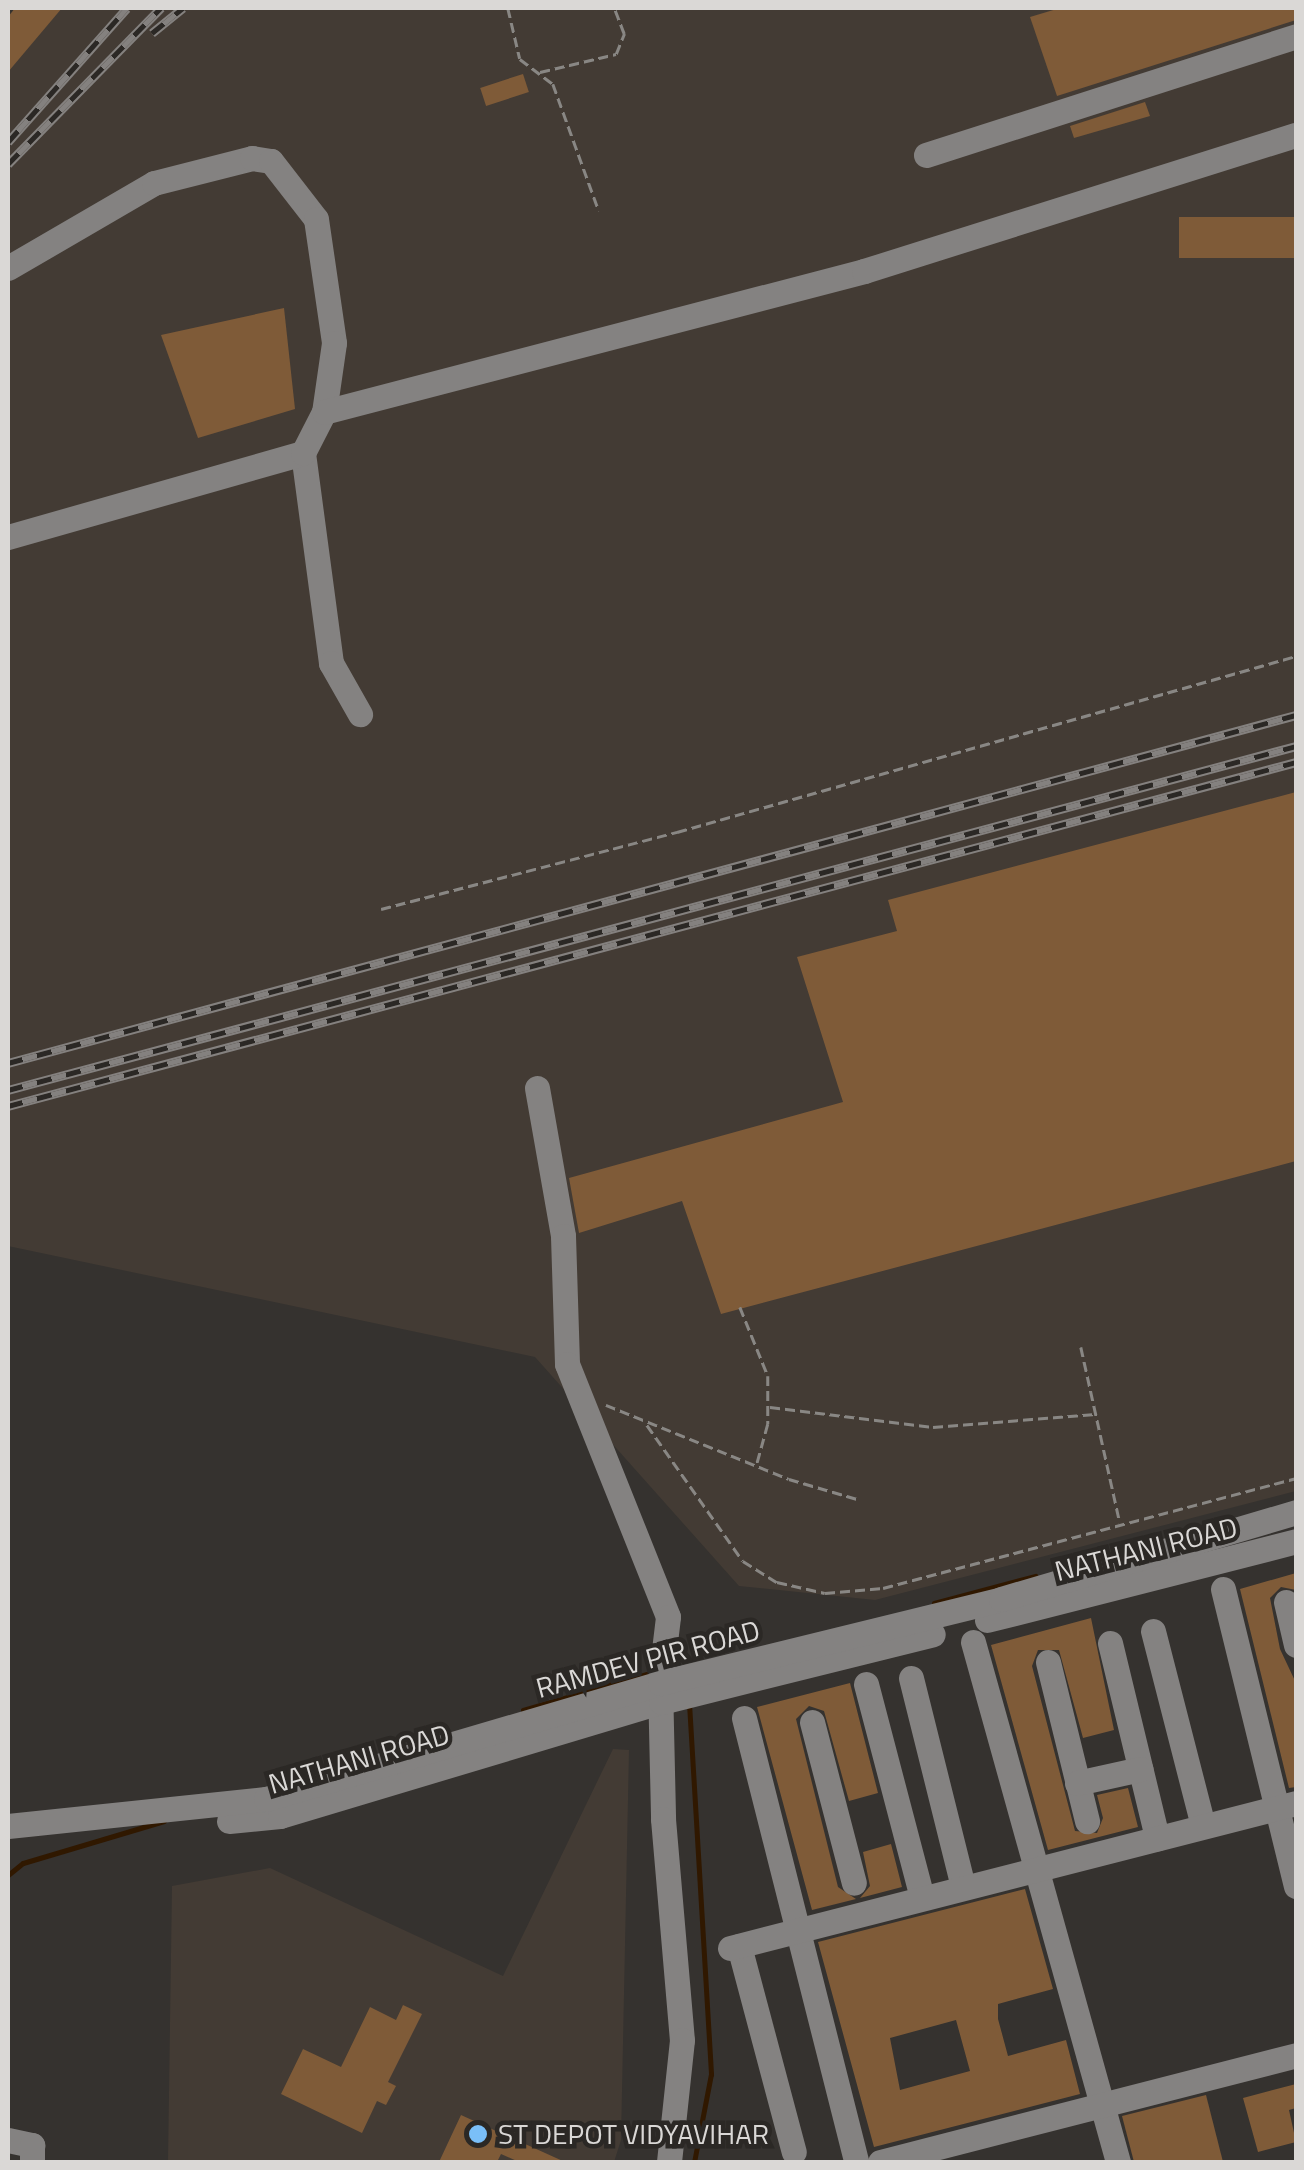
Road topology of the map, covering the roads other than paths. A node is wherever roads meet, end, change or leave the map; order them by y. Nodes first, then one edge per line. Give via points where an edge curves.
1 (1296, 36) edge
2 (1296, 135) edge
3 (926, 155) dead end
4 (8, 268) edge
5 (324, 412) junction
6 (303, 453) junction
7 (8, 537) edge
8 (360, 714) dead end
9 (537, 1088) dead end
10 (1296, 1512) edge
11 (1208, 1534) junction
12 (1296, 1540) edge
13 (1216, 1562) junction
14 (1223, 1589) dead end
15 (1286, 1602) dead end
16 (968, 1625) junction
17 (1153, 1630) dead end
18 (1110, 1643) dead end
19 (1296, 1645) edge
20 (1048, 1662) dead end
21 (911, 1678) dead end
22 (866, 1684) dead end
23 (679, 1688) junction
24 (1170, 1698) junction
25 (1126, 1708) junction
26 (744, 1718) dead end
27 (812, 1722) dead end
28 (1140, 1769) junction
29 (1078, 1782) junction
30 (1286, 1806) edge
31 (8, 1826) edge
32 (1204, 1826) junction
33 (1157, 1838) junction
34 (8, 1840) edge
35 (1092, 1840) junction
36 (1038, 1866) junction
37 (1296, 1886) edge
38 (963, 1887) junction
39 (922, 1898) junction
40 (860, 1901) junction
41 (796, 1933) junction
42 (1296, 2055) edge
43 (1101, 2105) junction
44 (8, 2140) edge
45 (794, 2152) dead end
46 (32, 2162) edge
47 (670, 2162) edge
48 (856, 2162) edge
49 (880, 2162) edge
50 (1118, 2162) edge

1 - 3 street
2 - 5 street via 864,270
4 - 5 street via 154,183 252,158 271,161 316,220 324,255 334,344
5 - 6 street
6 - 7 street
6 - 8 street via 331,664
9 - 23 street via 563,1236 566,1364 668,1617
10 - 11 street
11 - 13 street
11 - 16 street
12 - 13 street, NATHANI ROAD
13 - 16 street, NATHANI ROAD
14 - 30 street
15 - 19 street
16 - 23 street, NATHANI ROAD
16 - 36 street
17 - 24 street
18 - 25 street
20 - 29 street
21 - 38 street
22 - 39 street
23 - 31 street, RAMDEV PIR ROAD via 266,1799
23 - 34 street, NATHANI ROAD via 280,1816
23 - 47 street via 663,1818 682,2040
24 - 25 street
24 - 32 street
25 - 28 street
26 - 41 street
27 - 40 street
28 - 29 street
28 - 33 street
29 - 35 street
30 - 32 street
30 - 37 street
32 - 33 street
33 - 35 street
35 - 36 street
36 - 38 street
36 - 43 street
38 - 39 street
39 - 40 street
40 - 41 street
41 - 45 street via 734,1947
41 - 48 street
42 - 43 street
43 - 49 street
43 - 50 street
44 - 46 street via 32,2145

